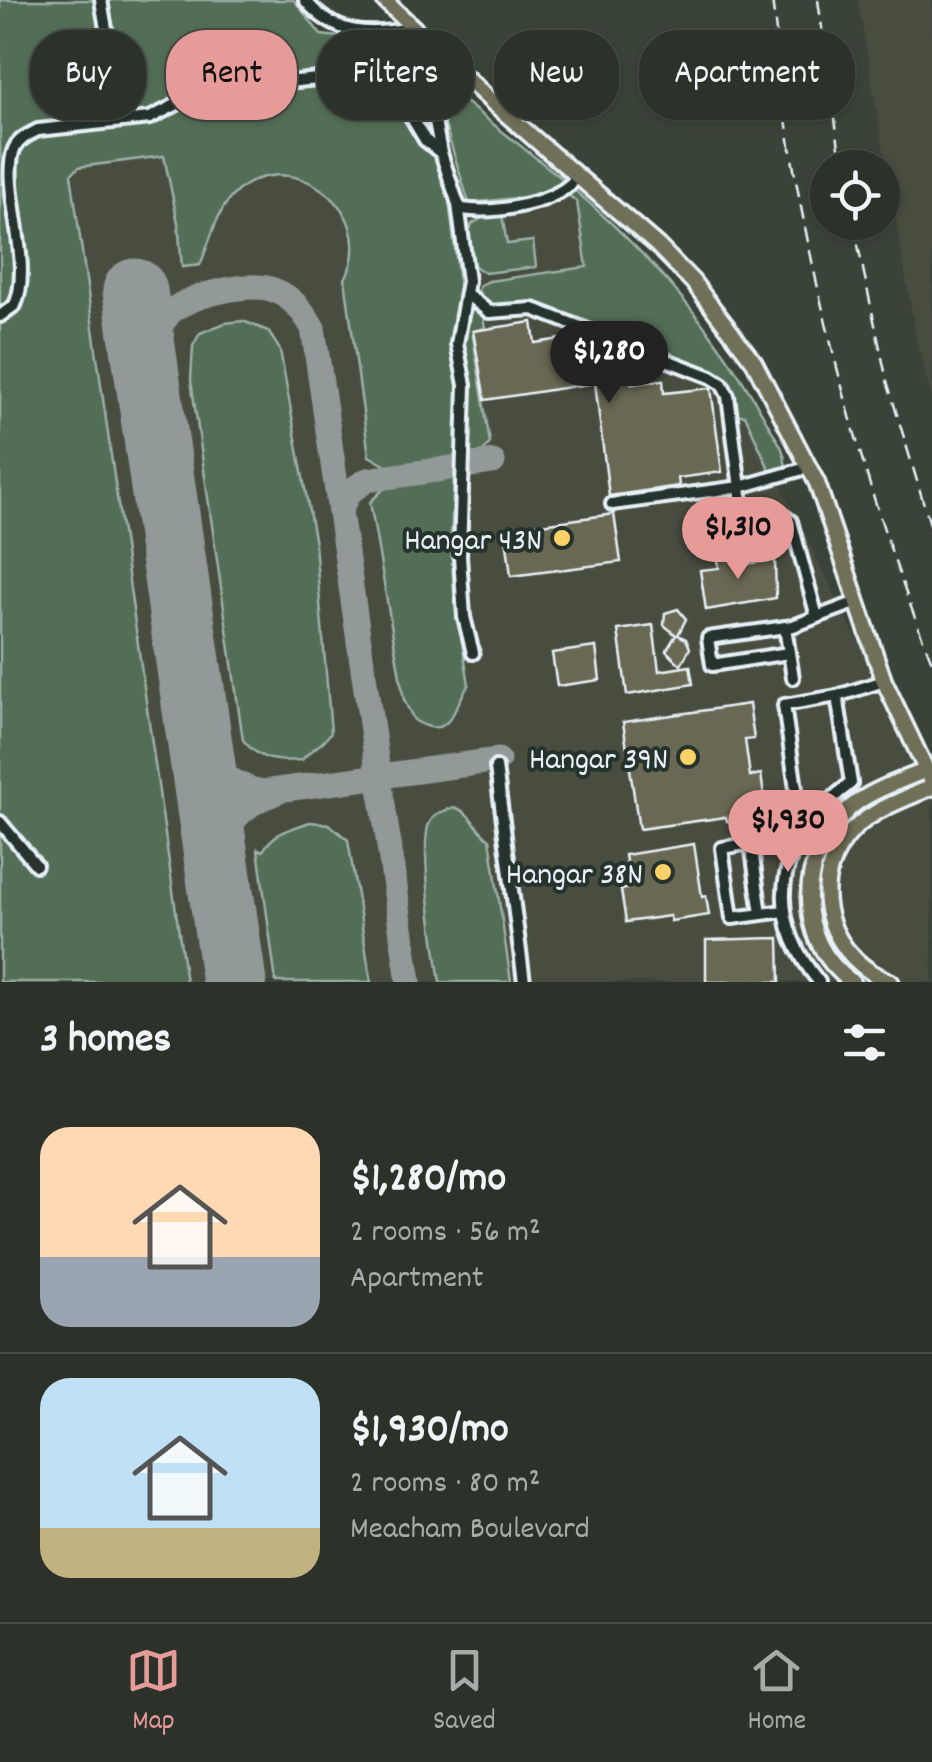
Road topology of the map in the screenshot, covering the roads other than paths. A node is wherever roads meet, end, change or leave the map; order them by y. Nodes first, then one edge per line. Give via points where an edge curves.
1 (100, 0) edge
2 (305, 0) edge
3 (390, 2) edge
4 (412, 28) junction
5 (435, 120) edge
6 (122, 121) junction
7 (441, 154) junction
8 (578, 176) junction
9 (462, 207) junction
10 (468, 295) junction
11 (0, 316) edge
12 (810, 467) junction
13 (740, 486) junction
14 (612, 504) dead end
15 (857, 602) junction
16 (817, 617) junction
17 (786, 627) junction
18 (473, 653) dead end
19 (790, 653) junction
20 (793, 678) dead end
21 (884, 682) junction
22 (837, 696) junction
23 (496, 767) dead end
24 (930, 780) edge
25 (0, 822) edge
26 (802, 831) junction
27 (36, 865) dead end
28 (784, 912) junction
29 (761, 914) junction
30 (524, 982) edge
31 (819, 982) edge
32 (852, 982) edge
33 (891, 982) edge

1 - 6 lane
2 - 4 lane via 329,24 351,32
3 - 4 main road
4 - 8 main road
5 - 7 lane
6 - 7 lane via 150,118 214,90 336,80 398,95
6 - 11 lane via 38,130 15,148 11,171 21,274 15,305
7 - 9 lane
8 - 9 lane via 549,200
8 - 12 main road via 693,282 754,362
9 - 10 lane
10 - 13 lane via 489,312 533,309 716,379 728,396
10 - 18 lane via 457,344 465,385 462,585
12 - 13 lane
12 - 15 main road
13 - 14 lane
13 - 16 lane via 744,518 781,514 791,521
15 - 16 lane
15 - 21 main road
16 - 17 lane
17 - 19 lane
17 - 19 lane via 708,638 712,665
19 - 20 lane
21 - 22 lane
21 - 24 main road
22 - 26 lane via 852,783
22 - 26 lane via 784,705
23 - 30 lane
24 - 32 main road via 854,804 830,827 814,858 806,898 817,941
24 - 33 main road via 865,819 832,864 826,897 834,934 849,957
25 - 27 lane
26 - 28 lane via 786,870
28 - 29 lane
28 - 31 lane via 801,960
29 - 29 lane via 751,843 722,848 732,918

